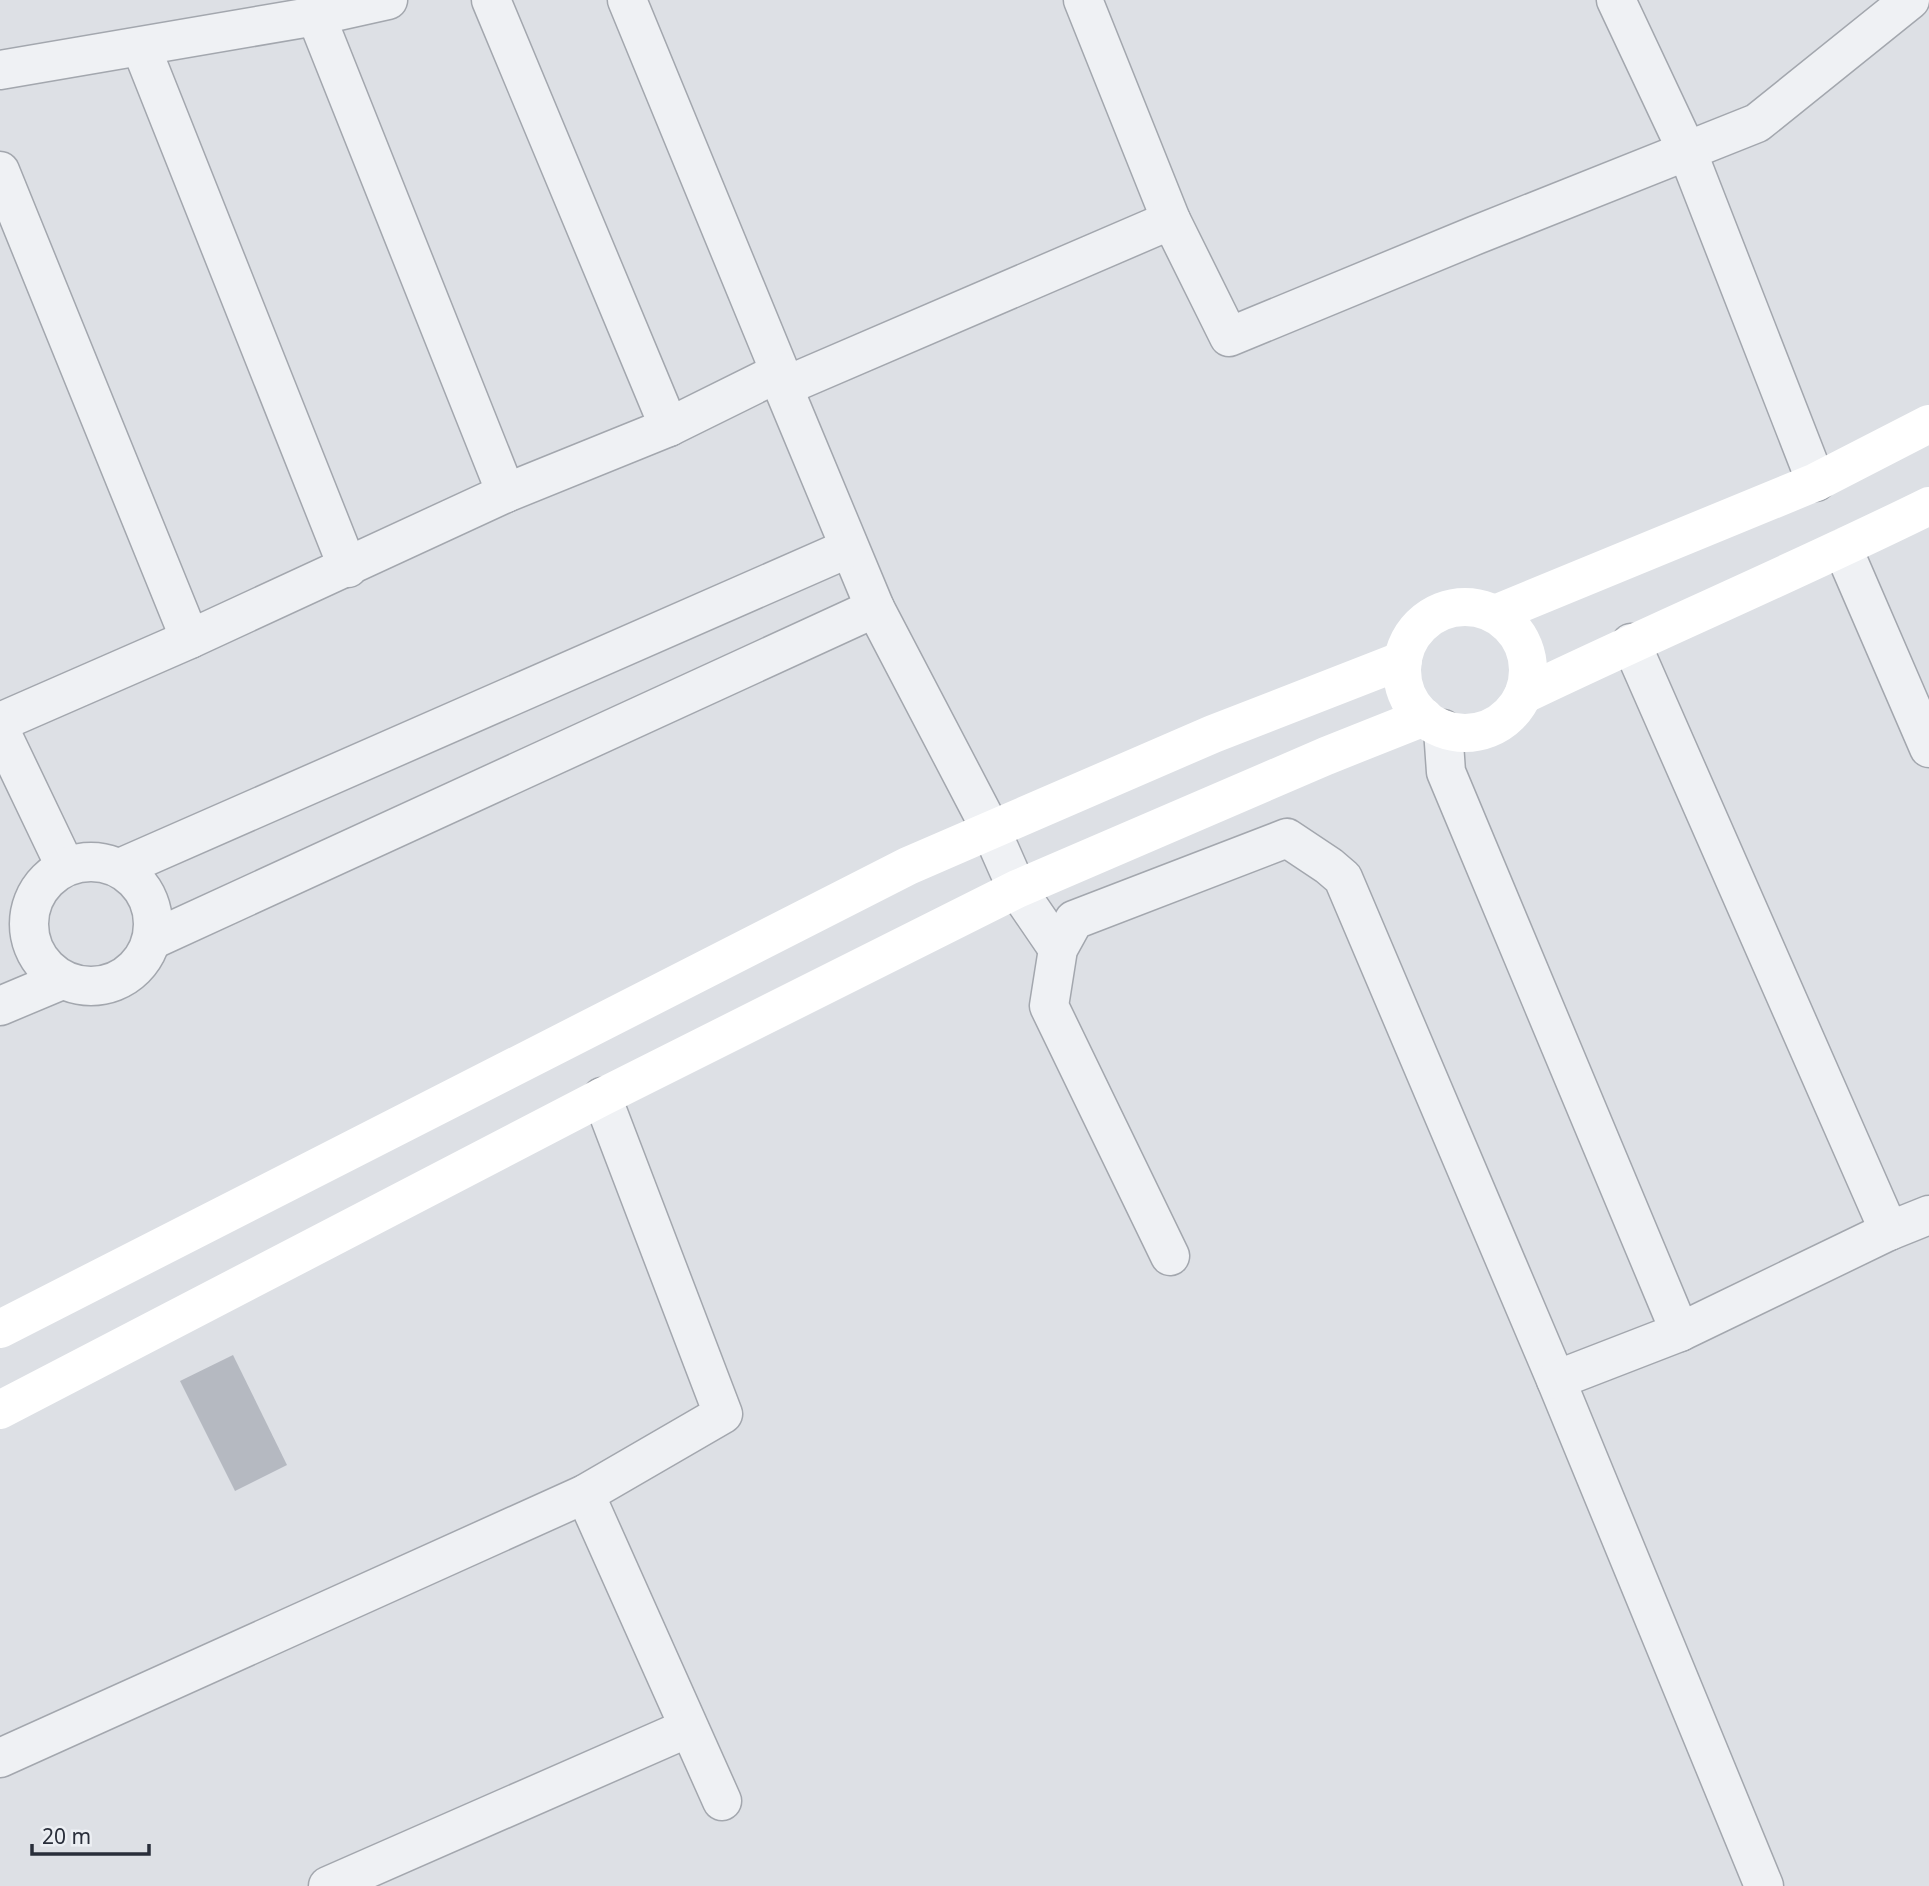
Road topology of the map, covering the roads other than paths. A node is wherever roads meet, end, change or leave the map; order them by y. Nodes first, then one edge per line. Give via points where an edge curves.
1 (388, 0) edge
2 (491, 0) edge
3 (627, 0) edge
4 (1083, 0) edge
5 (1616, 0) edge
6 (1910, 0) edge
7 (1869, 14) edge
8 (316, 16) junction
9 (141, 47) junction
10 (0, 70) edge
11 (1687, 151) junction
12 (0, 171) edge
13 (1171, 220) junction
14 (781, 379) junction
15 (1929, 424) edge
16 (670, 427) junction
17 (1816, 482) junction
18 (506, 493) junction
19 (1929, 506) edge
20 (849, 548) junction
21 (1843, 549) junction
22 (348, 568) junction
23 (875, 608) junction
24 (1495, 614) junction
25 (190, 639) junction
26 (1631, 643) junction
27 (1403, 660) junction
28 (1523, 695) junction
29 (1433, 723) junction
30 (2, 737) edge
31 (1929, 748) edge
32 (991, 830) junction
33 (65, 866) junction
34 (120, 868) junction
35 (1017, 889) junction
36 (14, 923) edge
37 (152, 940) junction
38 (1058, 949) junction
39 (62, 980) junction
40 (0, 1006) edge
41 (601, 1097) junction
42 (1929, 1215) edge
43 (1889, 1231) junction
44 (1170, 1256) dead end
45 (0, 1329) edge
46 (1680, 1332) junction
47 (1556, 1380) junction
48 (0, 1410) edge
49 (585, 1494) junction
50 (688, 1728) junction
51 (0, 1758) edge
52 (722, 1801) dead end
53 (328, 1886) edge
54 (1765, 1886) edge

1 - 8 street
2 - 16 street
3 - 14 street
4 - 13 street
5 - 11 street
6 - 7 street
7 - 11 street via 1757,123
8 - 9 street
8 - 18 street
9 - 10 street
9 - 22 street
11 - 13 street via 1229,337
11 - 17 street
12 - 25 street
13 - 14 street
14 - 16 street
14 - 20 street
15 - 17 main road
16 - 18 street
17 - 24 main road
18 - 22 street
19 - 21 main road
20 - 23 street
20 - 34 street
21 - 26 main road
21 - 31 street
22 - 25 street
23 - 32 street
23 - 37 street
24 - 27 main road via 1476,607 1437,613 1409,640
24 - 28 main road via 1521,640 1528,677
25 - 30 street
26 - 28 main road
26 - 43 street
27 - 29 main road via 1408,698
27 - 32 main road via 1213,734
28 - 29 main road via 1512,713 1476,733 1455,732
29 - 35 main road via 1326,756
29 - 46 street via 1446,772
30 - 33 street
32 - 35 street
32 - 45 main road via 908,866
33 - 34 street via 92,861
33 - 36 street via 40,887
34 - 37 street via 141,886 153,912
35 - 38 street
35 - 41 main road
36 - 39 street via 42,964
37 - 39 street via 139,965 117,981 89,987
38 - 44 street via 1049,1006
38 - 47 street via 1074,920 1287,838 1343,878
39 - 40 street
41 - 48 main road
41 - 49 street via 723,1414
42 - 43 street
43 - 46 street
46 - 47 street
47 - 54 street
49 - 50 street
49 - 51 street
50 - 52 street
50 - 53 street

